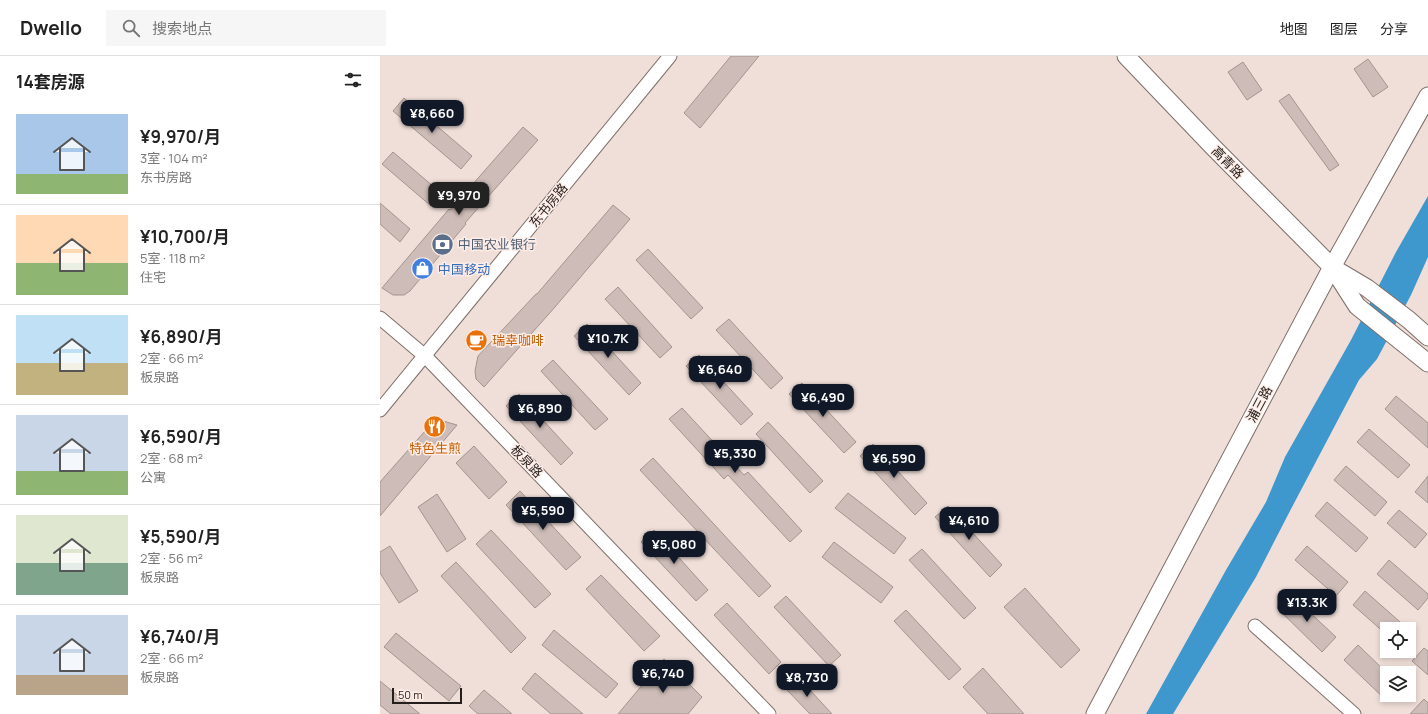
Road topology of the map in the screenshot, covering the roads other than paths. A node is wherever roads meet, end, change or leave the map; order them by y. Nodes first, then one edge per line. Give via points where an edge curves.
1 (670, 56) edge
2 (1126, 56) edge
3 (1428, 96) edge
4 (1332, 267) junction
5 (380, 318) edge
6 (1428, 337) edge
7 (425, 356) junction
8 (1428, 363) edge
9 (380, 410) edge
10 (1255, 626) dead end
11 (768, 714) edge
12 (1096, 714) edge
13 (1354, 714) edge

1 - 7 street, 东书房路
2 - 4 main road, 高青路 via 1212,147
3 - 4 main road, 浦三路
4 - 6 main road, 高青路 via 1367,288
4 - 8 main road, 高青路 via 1357,306
4 - 12 main road, 浦三路
5 - 7 street, 板泉路
7 - 9 street, 东书房路
7 - 11 street, 板泉路
10 - 13 street

